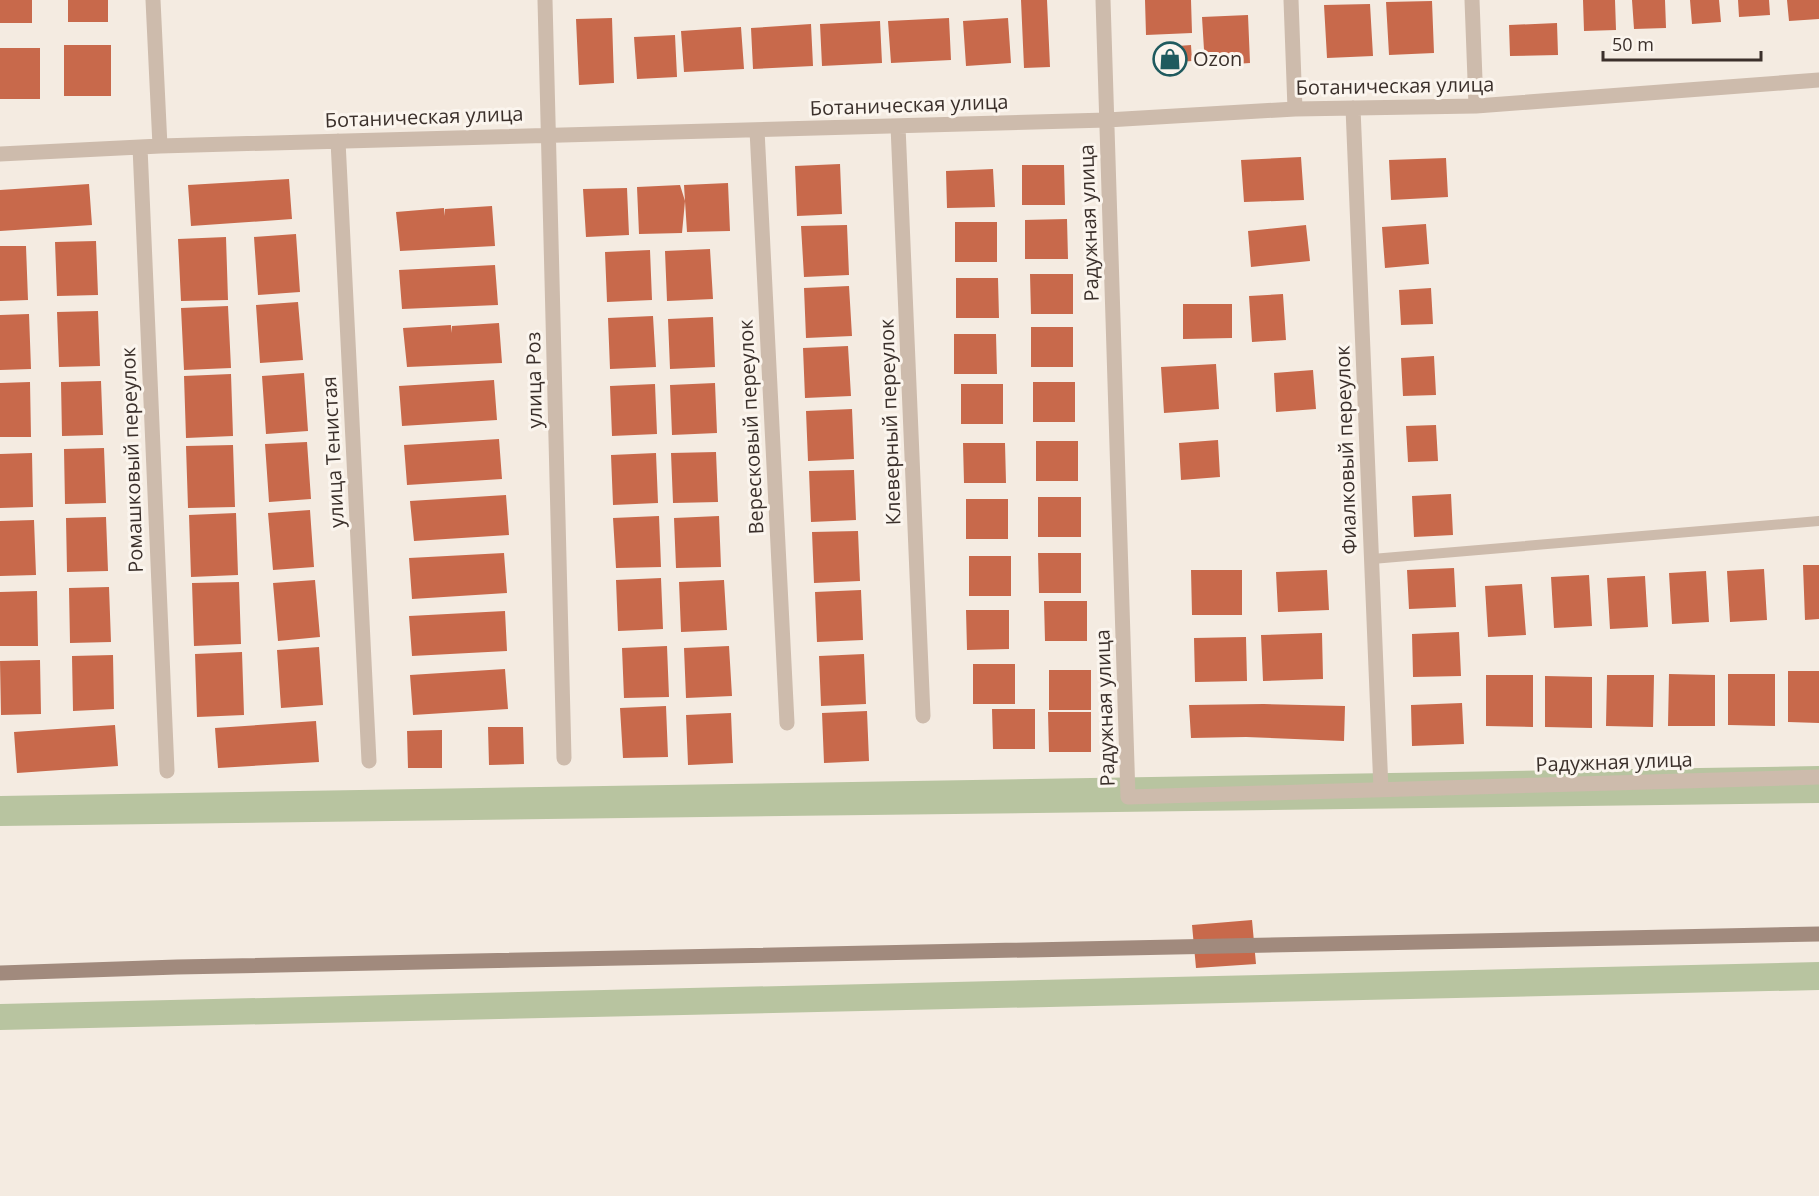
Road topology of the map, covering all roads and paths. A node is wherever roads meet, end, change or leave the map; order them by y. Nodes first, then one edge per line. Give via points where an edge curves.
1 (153, 0) edge
2 (545, 0) edge
3 (1103, 0) edge
4 (1291, 0) edge
5 (1472, 0) edge
6 (1819, 80) edge
7 (1476, 106) junction
8 (1353, 108) junction
9 (1296, 109) junction
10 (1107, 120) junction
11 (898, 126) junction
12 (758, 130) junction
13 (549, 135) junction
14 (338, 141) junction
15 (160, 146) junction
16 (140, 147) junction
17 (0, 154) edge
18 (1819, 520) edge
19 (1372, 559) junction
20 (923, 716) dead end
21 (787, 723) dead end
22 (564, 759) dead end
23 (369, 761) dead end
24 (167, 771) dead end
25 (1819, 777) edge
26 (1381, 790) junction
27 (1819, 934) edge
28 (0, 974) edge

1 - 15 street
2 - 13 street, улица Роз
3 - 10 street, Радужная улица
4 - 9 street
5 - 7 street
6 - 7 street, Ботаническая улица
7 - 8 street, Ботаническая улица
8 - 9 street, Ботаническая улица
8 - 19 street, Фиалковый переулок
9 - 10 street, Ботаническая улица
10 - 11 street, Ботаническая улица
10 - 26 street, Радужная улица via 1128,797
11 - 12 street, Ботаническая улица
11 - 20 street, Клеверный переулок
12 - 13 street, Ботаническая улица
12 - 21 street, Вересковый переулок
13 - 14 street, Ботаническая улица
13 - 22 street, улица Роз
14 - 15 street, Ботаническая улица
14 - 23 street, улица Тенистая
15 - 16 street, Ботаническая улица
16 - 17 street, Ботаническая улица
16 - 24 street, Ромашковый переулок
18 - 19 lane
19 - 26 street, Фиалковый переулок
25 - 26 street, Радужная улица
27 - 28 street via 177,967

